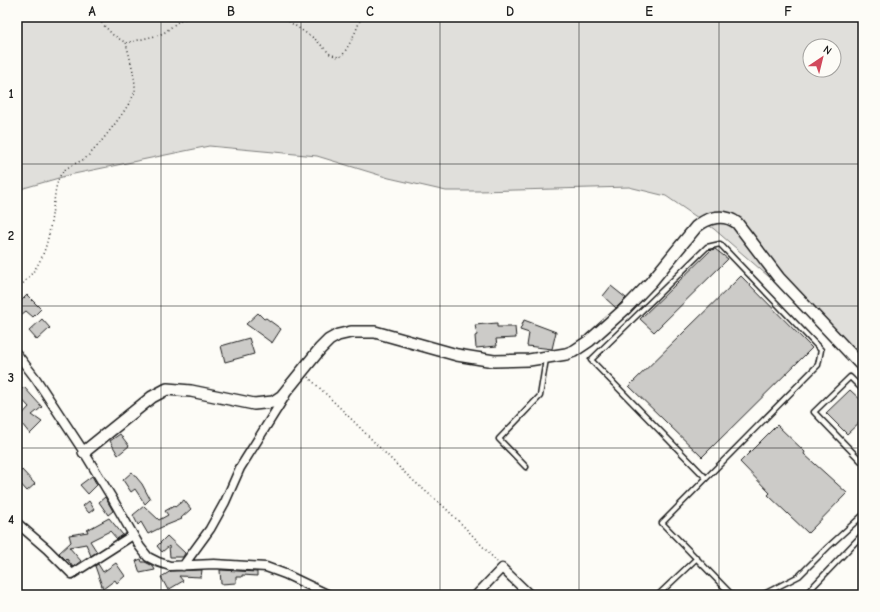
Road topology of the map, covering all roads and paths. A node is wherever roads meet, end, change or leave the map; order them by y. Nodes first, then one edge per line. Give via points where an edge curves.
1 (96, 17) edge
2 (194, 17) edge
3 (282, 17) edge
4 (330, 17) edge
5 (339, 17) edge
6 (361, 17) edge
7 (126, 43) junction
8 (17, 289) edge
9 (17, 354) edge
10 (546, 358) junction
11 (863, 367) edge
12 (302, 372) junction
13 (292, 384) junction
14 (863, 390) edge
15 (84, 452) junction
16 (863, 463) edge
17 (526, 467) dead end
18 (706, 478) junction
19 (863, 515) edge
20 (17, 523) edge
21 (863, 534) edge
22 (133, 536) junction
23 (697, 558) junction
24 (183, 566) junction
25 (502, 568) junction
26 (329, 595) edge
27 (476, 595) edge
28 (530, 595) edge
29 (658, 595) edge
30 (732, 595) edge
31 (762, 595) edge
32 (805, 595) edge

1 - 7 path via 113,35
2 - 7 path via 180,20 159,35
3 - 6 path via 315,39 330,54 338,57 346,51
4 - 5 path via 334,21
7 - 8 path via 135,85 133,96 101,142 86,157 68,166 61,175 56,187 49,234 40,262 34,273
9 - 15 street
10 - 11 street via 574,351 589,341 651,282 696,227 713,218 727,217 737,223 779,278
10 - 12 street via 508,362 480,360 385,334 364,331 338,335 329,340
10 - 17 lane via 540,396 499,439
12 - 13 street
12 - 25 path via 406,474 469,531
13 - 15 street via 278,400 262,404 174,389 162,391
13 - 24 street via 240,468 210,529
14 - 16 lane via 850,377 814,412
15 - 22 street
18 - 18 lane via 818,365 822,350 720,244 707,247 591,360
18 - 23 lane via 662,522
19 - 31 lane via 799,576
20 - 22 street via 72,574
21 - 32 lane
22 - 24 street via 142,551 158,562 170,566
23 - 29 lane
23 - 30 lane
24 - 26 street via 214,564 266,567
25 - 27 street
25 - 28 street

